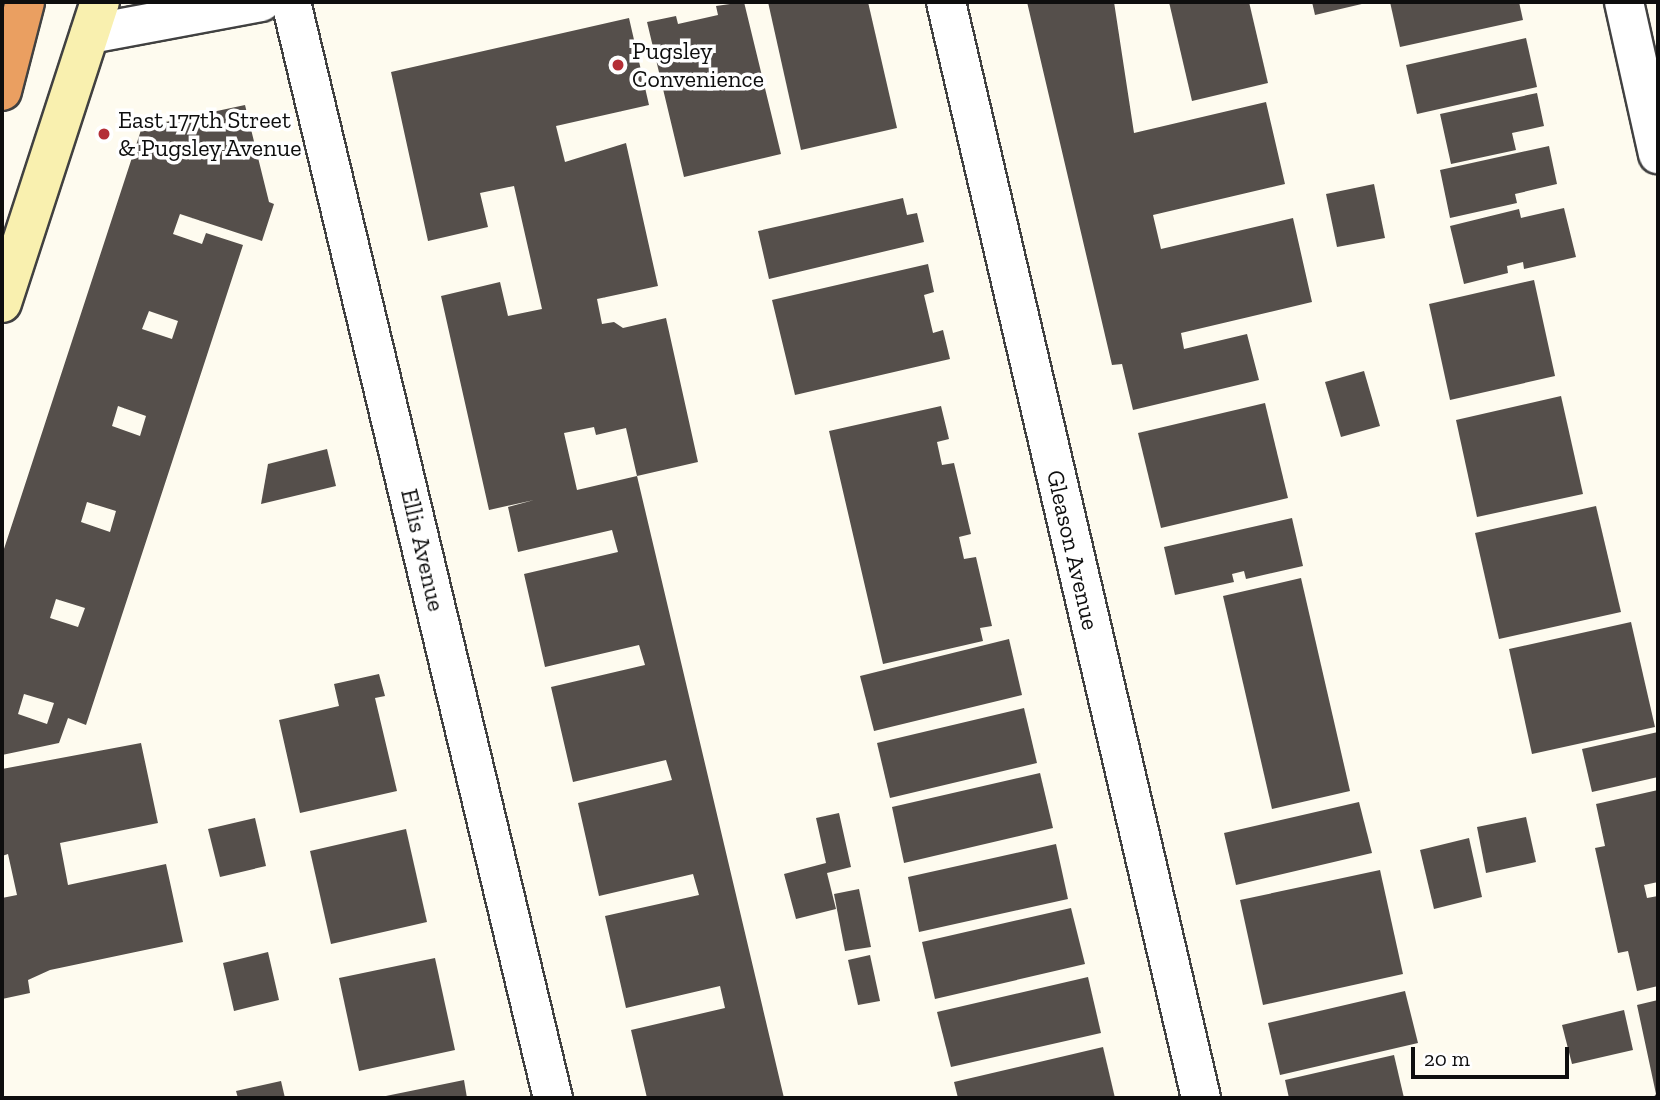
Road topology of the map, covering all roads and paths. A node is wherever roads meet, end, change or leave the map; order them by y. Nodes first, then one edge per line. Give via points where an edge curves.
1 (25, 2) edge
2 (261, 2) edge
3 (291, 2) edge
4 (946, 2) edge
5 (1624, 2) edge
6 (95, 18) edge
7 (2, 90) edge
8 (1658, 154) edge
9 (2, 303) edge
10 (553, 1098) edge
11 (1200, 1098) edge

1 - 7 highway
2 - 6 street
3 - 10 street, Ellis Avenue
4 - 11 street, Gleason Avenue
5 - 8 street
6 - 9 main road

